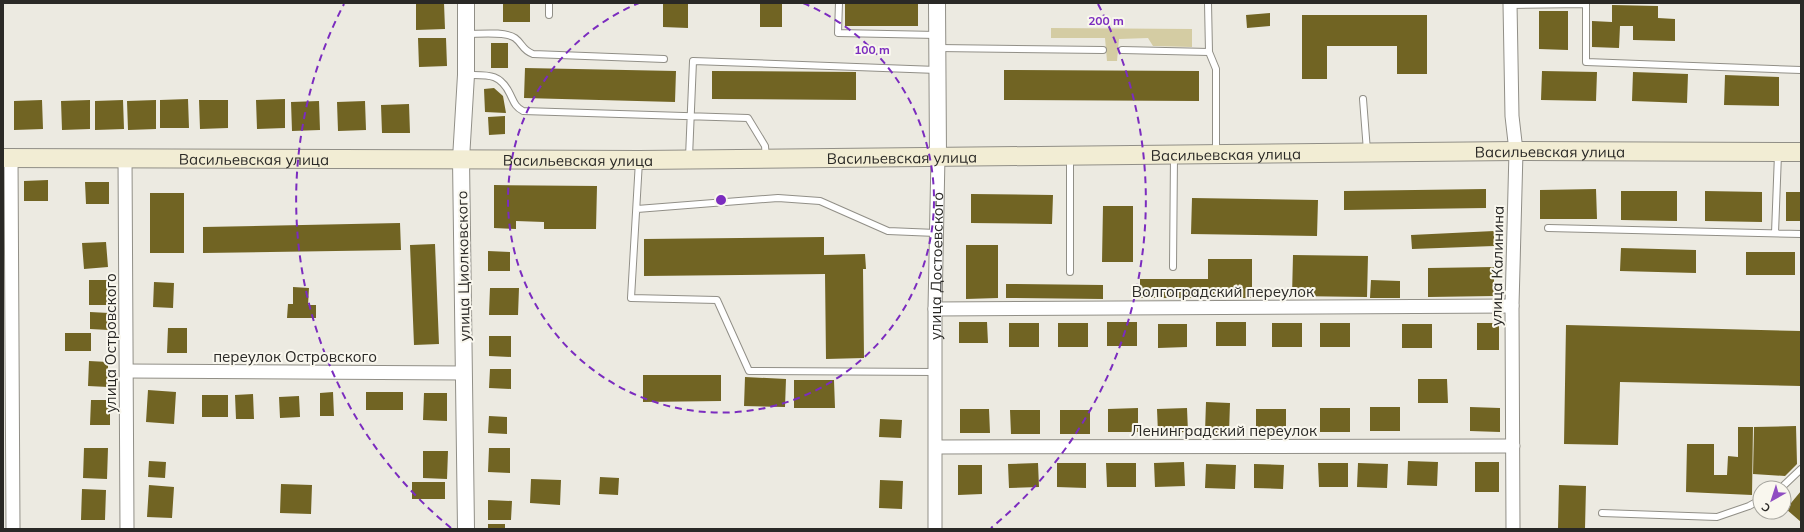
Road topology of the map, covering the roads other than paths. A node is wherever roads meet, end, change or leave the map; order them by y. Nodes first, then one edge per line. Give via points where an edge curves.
1 (466, 3) edge
2 (549, 3) edge
3 (839, 3) edge
4 (937, 3) edge
5 (1208, 3) edge
6 (1586, 3) edge
7 (1510, 4) edge
8 (549, 15) dead end
9 (466, 34) junction
10 (937, 42) junction
11 (1103, 50) dead end
12 (1122, 50) dead end
13 (1209, 52) junction
14 (664, 59) dead end
15 (937, 70) junction
16 (1801, 70) edge
17 (466, 75) junction
18 (1364, 99) dead end
19 (690, 115) junction
20 (1516, 152) junction
21 (1778, 152) junction
22 (1801, 152) edge
23 (1367, 153) junction
24 (1174, 154) junction
25 (1216, 154) junction
26 (1070, 155) junction
27 (938, 156) junction
28 (125, 157) junction
29 (7, 158) edge
30 (766, 158) junction
31 (461, 159) junction
32 (639, 160) junction
33 (688, 160) junction
34 (637, 209) junction
35 (1548, 228) dead end
36 (936, 233) junction
37 (1775, 233) junction
38 (1801, 234) edge
39 (1173, 267) dead end
40 (1070, 272) dead end
41 (1512, 306) junction
42 (935, 308) junction
43 (127, 371) junction
44 (935, 372) junction
45 (464, 373) junction
46 (1513, 446) junction
47 (936, 447) junction
48 (1801, 469) edge
49 (1789, 480) edge
50 (1752, 504) edge
51 (1602, 513) dead end
52 (13, 529) edge
53 (127, 529) edge
54 (466, 529) edge
55 (935, 529) edge
56 (1513, 529) edge

1 - 9 street, улица Циолковского
2 - 8 lane
3 - 10 lane via 838,33
4 - 10 street, улица Достоевского
5 - 13 lane
6 - 7 lane
6 - 16 lane via 1586,62
7 - 20 street, улица Калинина via 1512,120
9 - 14 lane via 509,34 516,38 527,52 533,54
9 - 17 street, улица Циолковского
10 - 11 lane
10 - 15 street, улица Достоевского
12 - 13 lane
13 - 25 lane via 1216,70
15 - 19 lane via 693,61
15 - 27 street, улица Достоевского
17 - 19 lane via 492,75 502,81 515,107 523,111
17 - 31 street, улица Циолковского
18 - 23 lane
19 - 30 lane via 748,118 765,146
19 - 33 lane
20 - 21 main road, Васильевская улица
20 - 23 main road, Васильевская улица
20 - 41 street, улица Калинина
21 - 22 main road, Васильевская улица
21 - 37 lane
23 - 25 main road, Васильевская улица
24 - 25 main road, Васильевская улица
24 - 26 main road, Васильевская улица
24 - 39 lane
26 - 27 main road, Васильевская улица
26 - 40 lane
27 - 30 main road, Васильевская улица
27 - 36 street, улица Достоевского
28 - 29 main road, Васильевская улица
28 - 31 main road, Васильевская улица
28 - 43 street, улица Островского
29 - 52 street
30 - 33 main road, Васильевская улица
31 - 32 main road, Васильевская улица
31 - 45 street, улица Циолковского
32 - 33 main road, Васильевская улица
32 - 34 lane
34 - 36 lane via 778,198 820,201 888,231
34 - 44 lane via 631,298 717,300 749,371
35 - 37 lane
36 - 42 street, улица Достоевского
37 - 38 lane
41 - 42 street, Волгоградский переулок
41 - 46 street, улица Калинина
42 - 44 street, улица Достоевского
43 - 45 street, переулок Островского
43 - 53 street, улица Островского
44 - 47 street, улица Достоевского
45 - 54 street, улица Циолковского
46 - 47 street, Ленинградский переулок
46 - 56 street, улица Калинина
47 - 55 street, улица Достоевского
48 - 49 lane
50 - 51 lane via 1717,517

